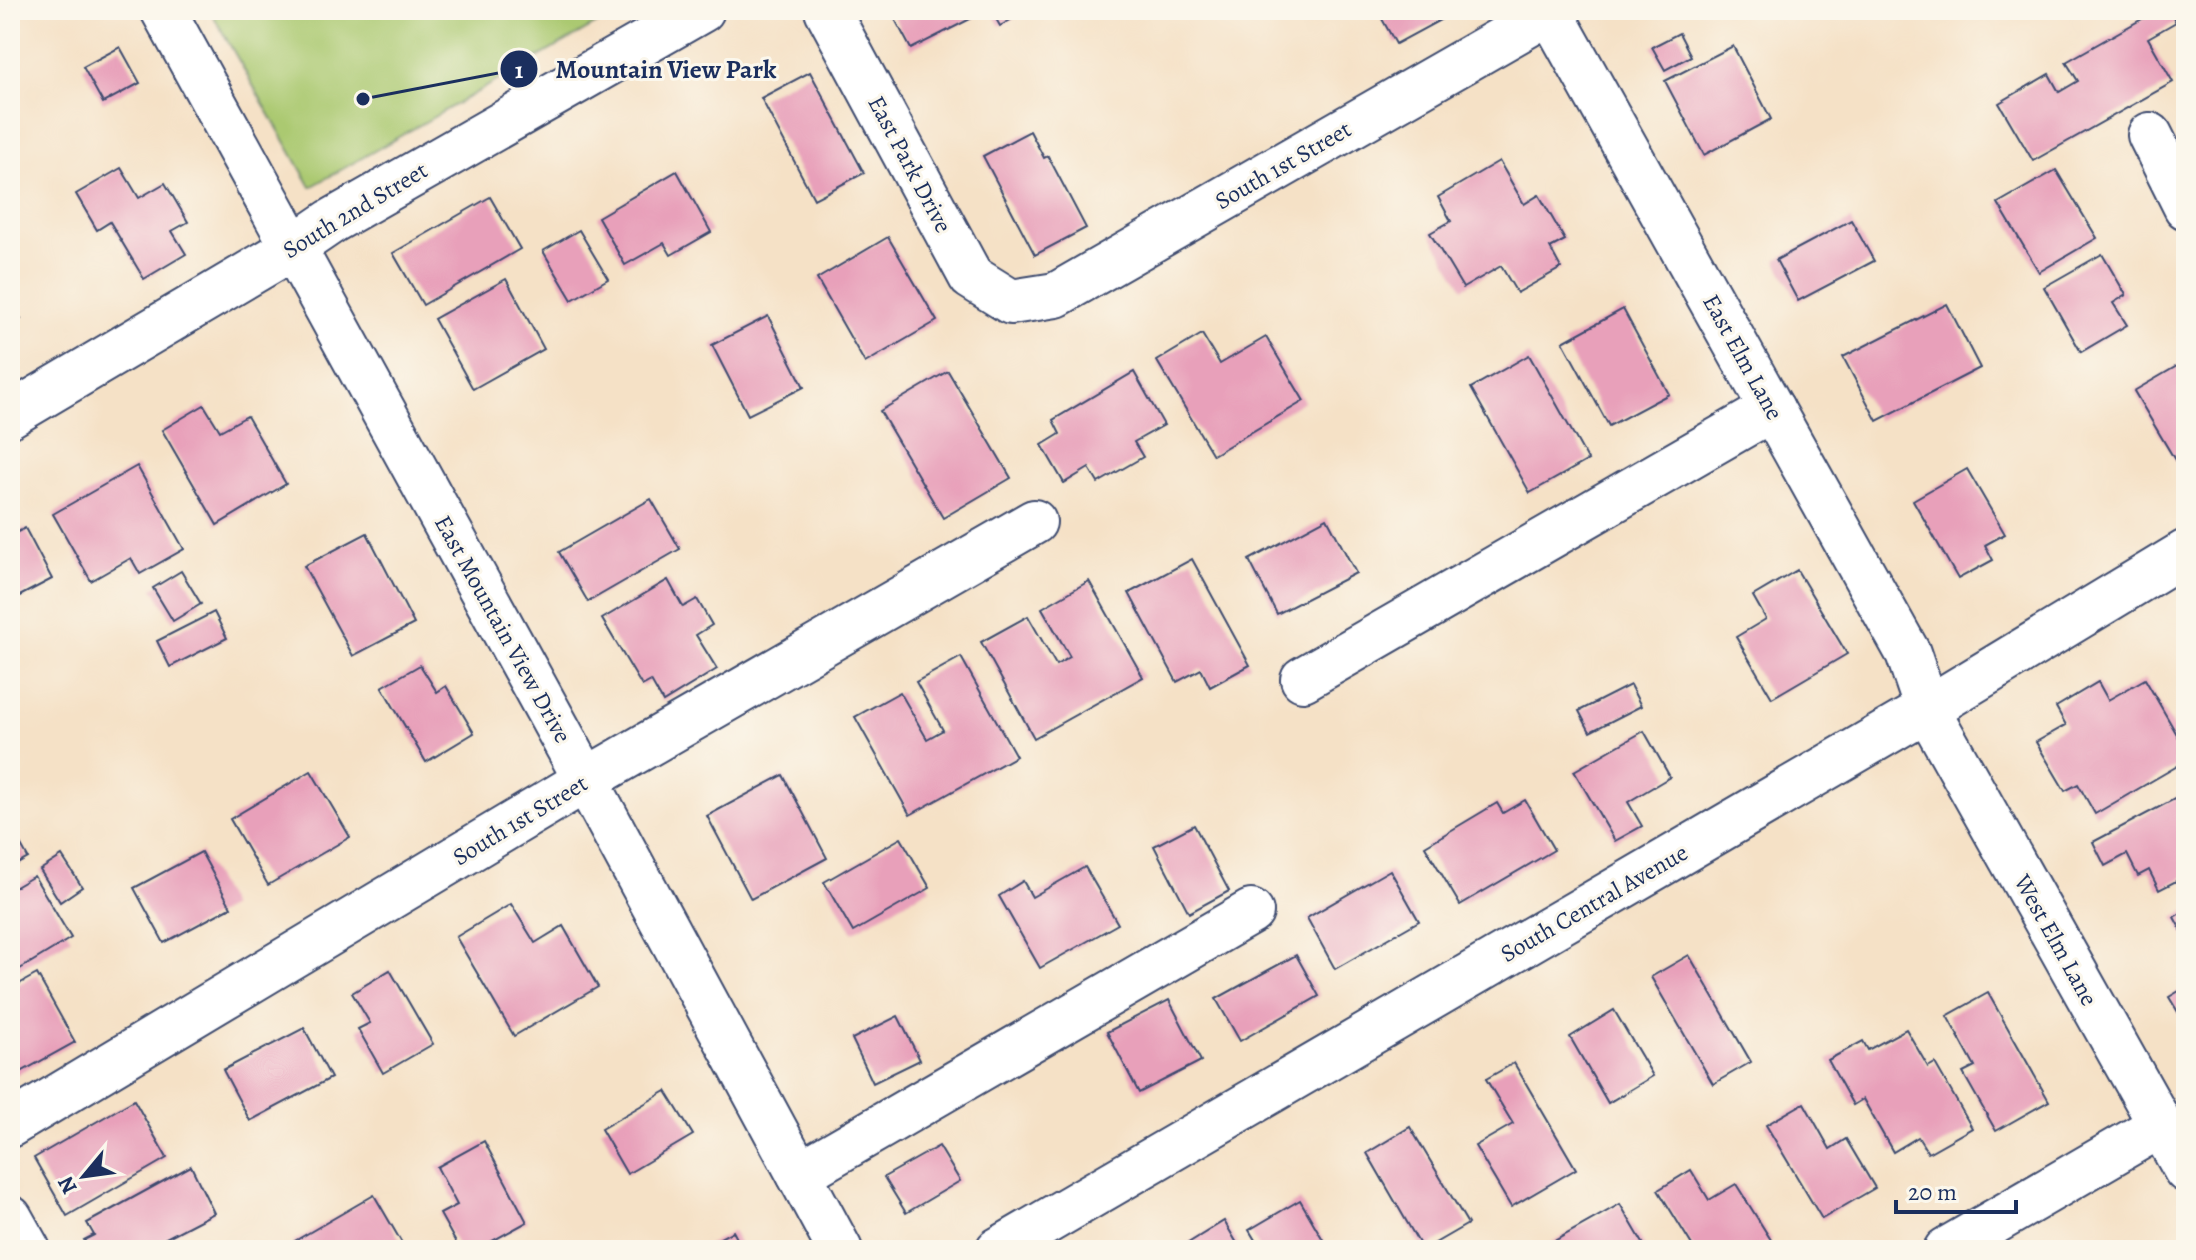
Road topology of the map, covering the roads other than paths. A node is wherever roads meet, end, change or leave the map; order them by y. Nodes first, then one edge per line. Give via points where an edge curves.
1 (163, 10) edge
2 (702, 10) edge
3 (827, 10) edge
4 (1550, 11) edge
5 (2150, 135) dead end
6 (2186, 207) edge
7 (294, 247) junction
8 (1011, 302) joint
9 (1772, 409) junction
10 (10, 415) edge
11 (1034, 522) dead end
12 (2186, 552) edge
13 (1303, 679) dead end
14 (1927, 709) junction
15 (586, 780) junction
16 (1251, 912) dead end
17 (10, 1125) edge
18 (2161, 1125) junction
19 (2186, 1170) edge
20 (799, 1174) junction
21 (10, 1218) edge
22 (28, 1250) edge
23 (840, 1250) edge
24 (998, 1250) edge
25 (1946, 1250) edge

1 - 7 street, East Mountain View Drive
2 - 7 street, South 2nd Street
3 - 8 street, East Park Drive via 971,277
4 - 8 street, South 1st Street via 1056,295
4 - 9 street, East Elm Lane
5 - 6 street
7 - 10 street, South 2nd Street
7 - 15 street, East Mountain View Drive
9 - 13 street
9 - 14 street, East Elm Lane via 1908,653
11 - 15 street, South 1st Street
12 - 14 street, South Central Avenue
14 - 18 street, West Elm Lane
14 - 24 street, South Central Avenue
15 - 17 street, South 1st Street
15 - 20 street, East Mountain View Drive
16 - 20 street
18 - 19 street, West Elm Lane
18 - 25 street
20 - 23 street, East Mountain View Drive
21 - 22 street

